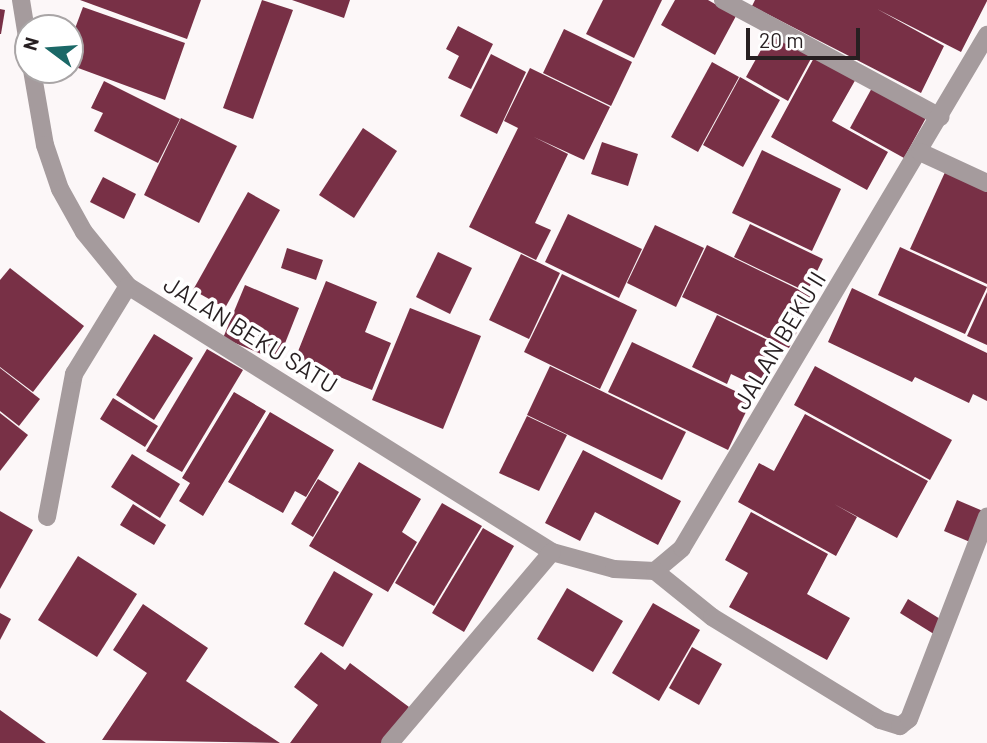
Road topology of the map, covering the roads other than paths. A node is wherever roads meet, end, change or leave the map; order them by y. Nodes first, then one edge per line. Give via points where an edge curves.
1 (723, 0) edge
2 (987, 35) edge
3 (34, 84) edge
4 (940, 117) junction
5 (920, 152) junction
6 (987, 183) edge
7 (128, 286) junction
8 (47, 517) dead end
9 (987, 517) edge
10 (552, 552) junction
11 (655, 571) junction
12 (390, 743) edge

1 - 4 street
2 - 4 street, JALAN BEKU II
3 - 7 street, JALAN BEKU SATU via 45,145 60,189 84,232
4 - 5 street, JALAN BEKU II
5 - 6 street
5 - 11 street, JALAN BEKU II via 682,548
7 - 8 street via 75,374
7 - 10 street, JALAN BEKU SATU
9 - 11 street via 909,719 900,726 880,720 712,617
10 - 11 street via 614,569
10 - 12 street

